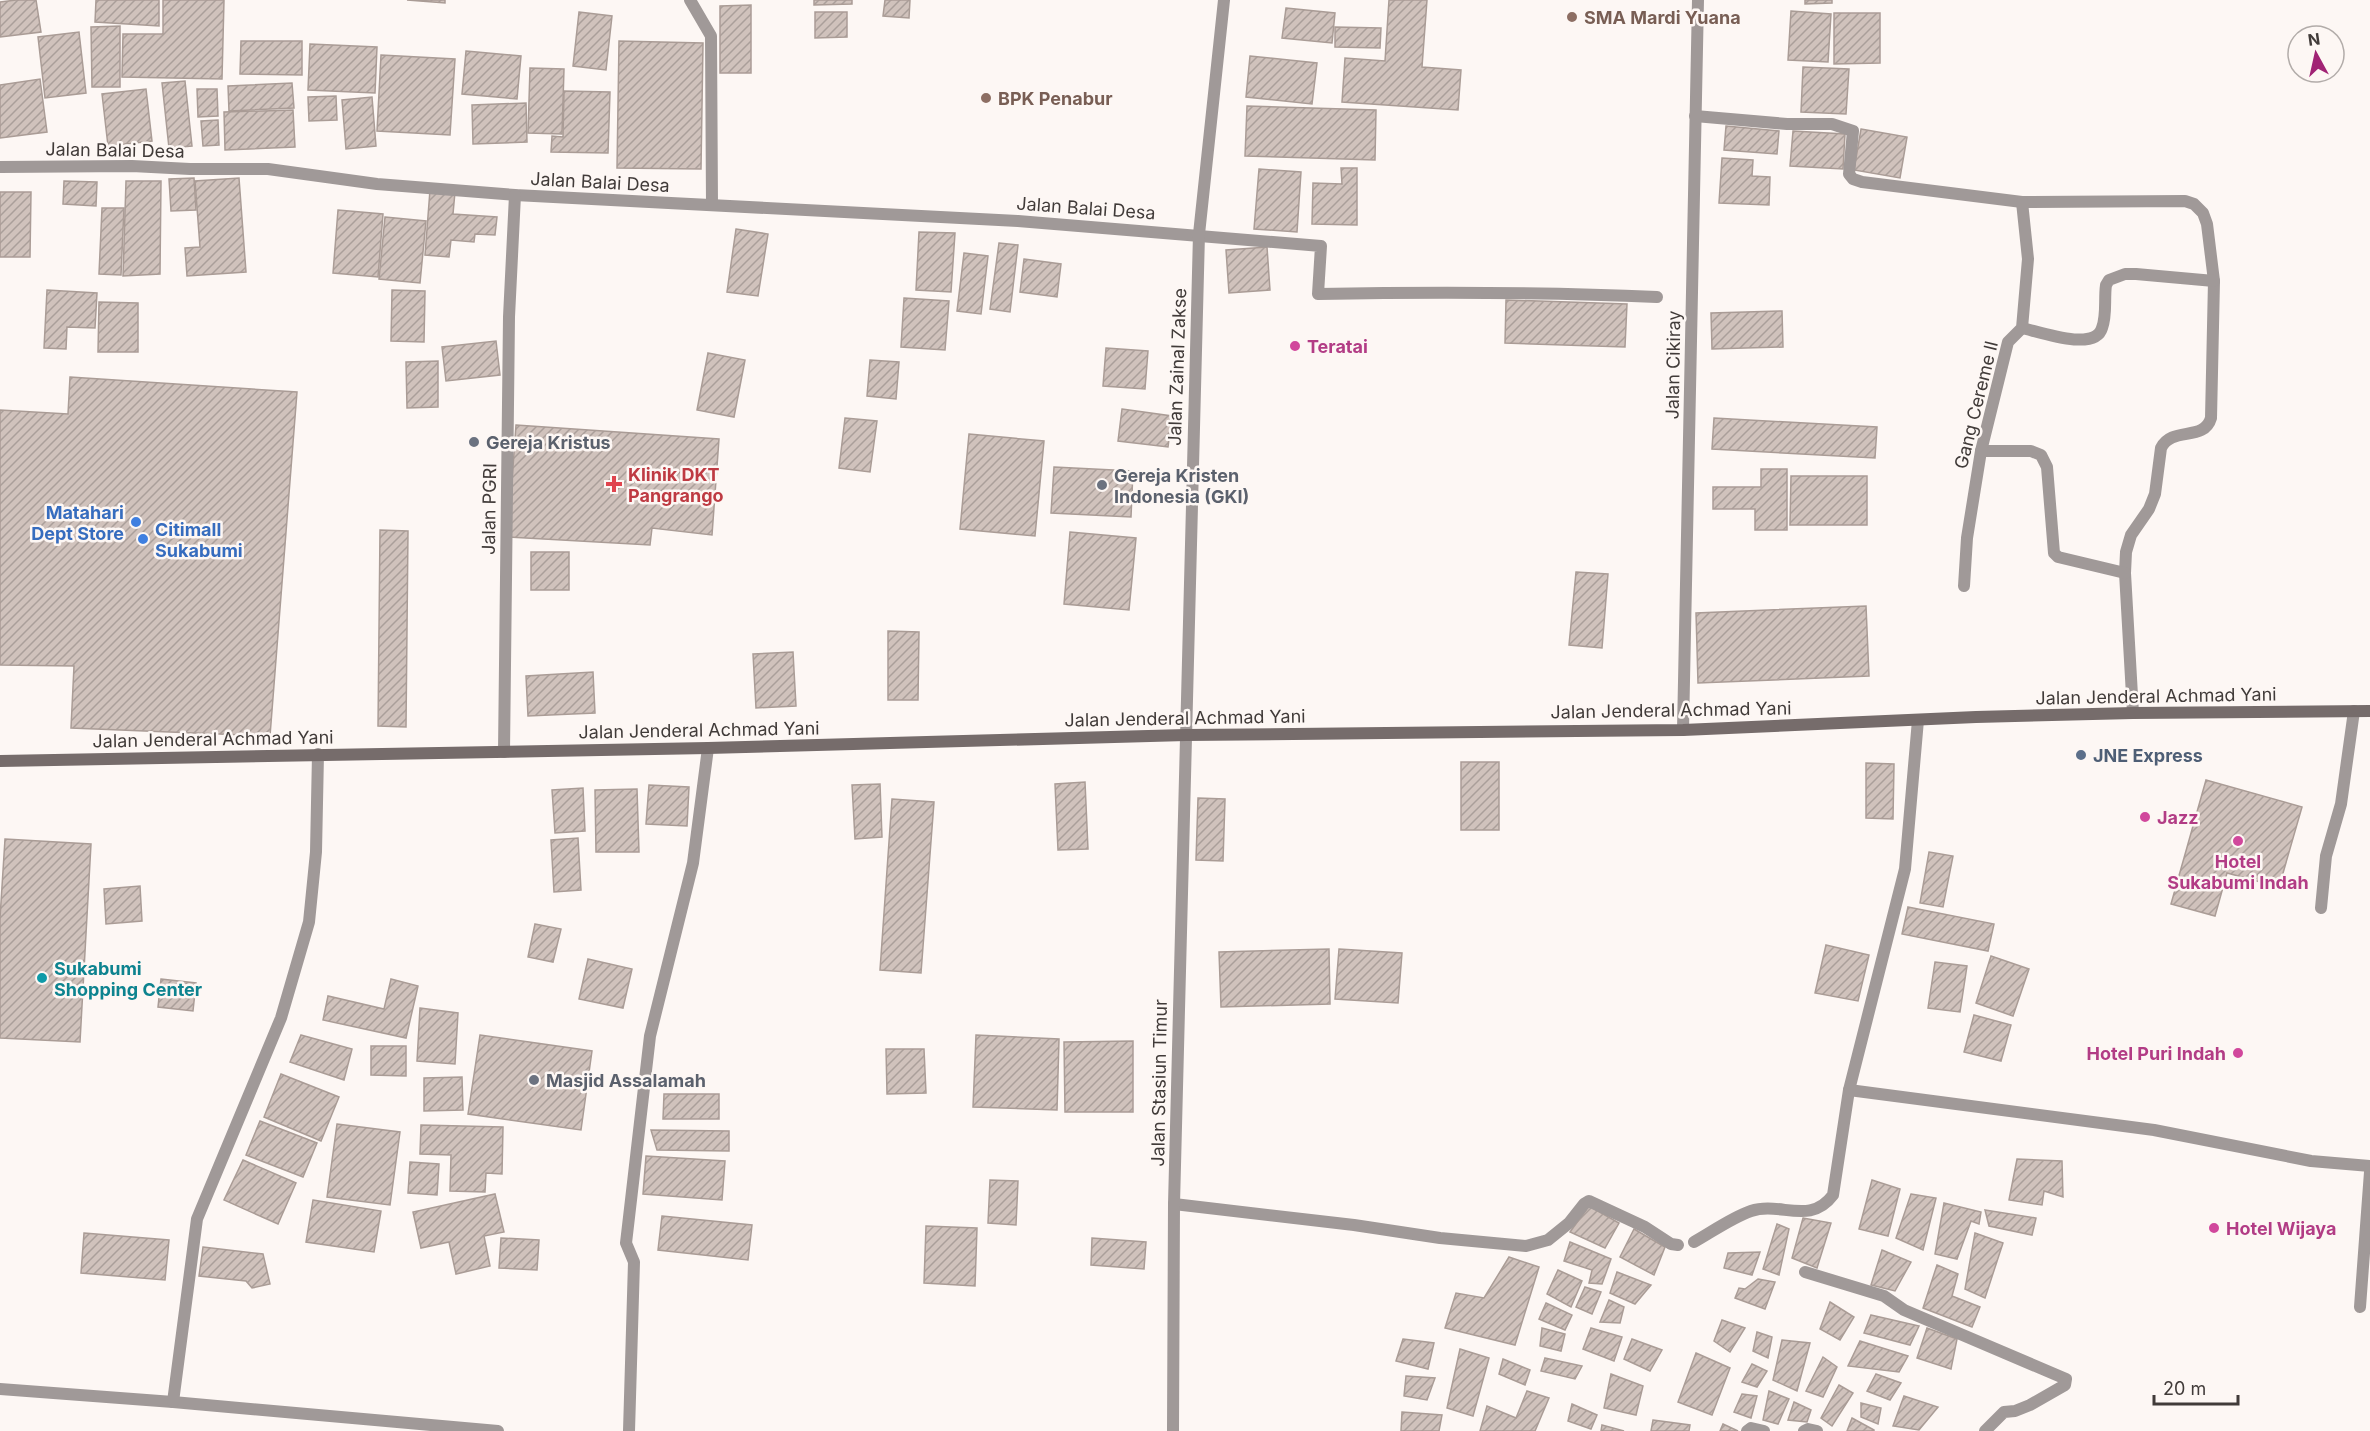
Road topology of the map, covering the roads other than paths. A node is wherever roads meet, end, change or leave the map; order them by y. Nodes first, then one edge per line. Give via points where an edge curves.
1 (690, 0) edge
2 (1224, 0) edge
3 (1698, 0) edge
4 (1695, 116) junction
5 (0, 167) edge
6 (515, 195) junction
7 (2022, 202) junction
8 (712, 206) junction
9 (1199, 234) junction
10 (2214, 281) junction
11 (1657, 297) dead end
12 (2022, 328) junction
13 (1981, 452) junction
14 (2125, 573) junction
15 (1964, 586) dead end
16 (2354, 711) junction
17 (2370, 711) edge
18 (2133, 713) junction
19 (1918, 720) junction
20 (1683, 730) junction
21 (1186, 735) junction
22 (708, 748) junction
23 (504, 752) junction
24 (318, 754) junction
25 (0, 761) edge
26 (2321, 908) dead end
27 (1849, 1090) junction
28 (2370, 1166) edge
29 (2370, 1172) edge
30 (1174, 1204) junction
31 (1694, 1242) dead end
32 (1678, 1245) dead end
33 (1805, 1272) dead end
34 (2360, 1306) dead end
35 (0, 1389) edge
36 (172, 1402) junction
37 (498, 1431) edge
38 (629, 1431) edge
39 (1173, 1431) edge
40 (1747, 1431) edge
41 (1764, 1431) edge
42 (1804, 1431) edge
43 (1817, 1431) edge
44 (1985, 1431) edge

1 - 8 street via 711,36
2 - 9 street, Jalan Zainal Zakse
3 - 4 street, Jalan Cikiray
4 - 7 street via 1832,124 1853,130 1849,174 1853,179
4 - 20 street, Jalan Cikiray
5 - 6 street, Jalan Balai Desa via 268,169 376,184
6 - 8 street, Jalan Balai Desa
6 - 23 street, Jalan PGRI via 509,317
7 - 10 street via 2173,200 2194,204 2207,224
7 - 12 street, Gang Cereme ll via 2028,259
8 - 9 street, Jalan Balai Desa
9 - 11 street, Jalan Balai Desa via 1321,246 1318,294 1451,292
9 - 21 street, Jalan Zainal Zakse
10 - 12 street via 2136,274 2115,277 2106,285 2102,329 2088,341
10 - 14 street via 2209,425 2164,443 2155,494 2128,542
12 - 13 street, Gang Cereme ll via 2008,342
13 - 14 street via 2031,451 2041,455 2047,468 2054,553
13 - 15 street, Gang Cereme ll via 1967,538
14 - 18 street
16 - 17 main road, Jalan Jenderal Achmad Yani
16 - 18 main road, Jalan Jenderal Achmad Yani
16 - 26 street via 2341,804 2326,856
18 - 19 main road, Jalan Jenderal Achmad Yani
19 - 20 main road, Jalan Jenderal Achmad Yani
19 - 27 street via 1905,869
20 - 21 main road, Jalan Jenderal Achmad Yani
21 - 22 main road, Jalan Jenderal Achmad Yani
21 - 30 street, Jalan Stasiun Timur
22 - 23 main road, Jalan Jenderal Achmad Yani
22 - 38 street via 693,863 650,1036 626,1243 634,1262
23 - 24 main road, Jalan Jenderal Achmad Yani
24 - 25 main road, Jalan Jenderal Achmad Yani
24 - 36 street via 316,852 309,922 281,1018 197,1218
27 - 28 street via 2154,1130 2311,1161
27 - 31 street via 1833,1195 1827,1204 1806,1211 1752,1211
29 - 34 street
30 - 32 street via 1526,1246 1548,1240 1589,1202
30 - 39 street, Jalan Stasiun Timur
33 - 44 street via 1884,1296 1904,1310 2066,1379 2065,1385 2030,1405 2004,1412
35 - 36 street
36 - 37 street
40 - 41 street
42 - 43 street

